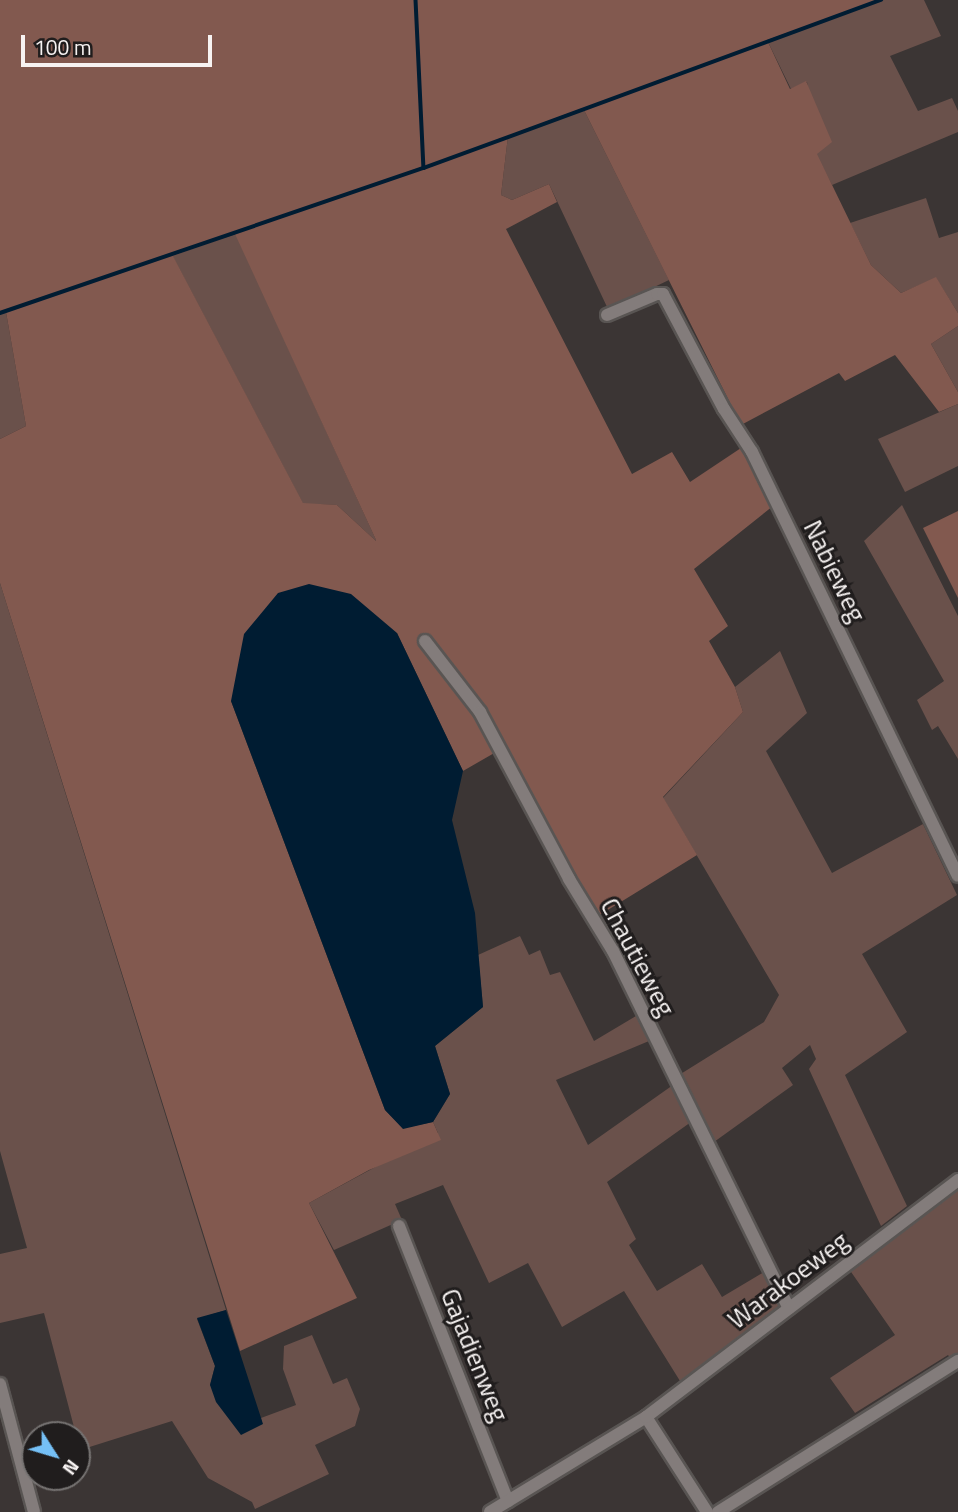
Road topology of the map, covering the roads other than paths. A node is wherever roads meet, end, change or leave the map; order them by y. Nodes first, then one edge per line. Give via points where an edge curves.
1 (607, 315) dead end
2 (425, 642) dead end
3 (958, 876) edge
4 (958, 1180) edge
5 (399, 1226) dead end
6 (789, 1308) junction
7 (958, 1361) edge
8 (0, 1384) edge
9 (646, 1417) junction
10 (508, 1501) junction
11 (34, 1512) edge
12 (491, 1512) edge
13 (706, 1512) edge
14 (718, 1512) edge

1 - 3 street, Nabieweg via 660,293 752,452
2 - 6 street, Chautieweg via 480,712 613,951
4 - 6 street, Warakoeweg
5 - 10 street, Gajadienweg
6 - 9 street, Warakoeweg
7 - 14 street
8 - 11 street
9 - 10 street, Warakoeweg
9 - 13 street
10 - 12 street, Warakoeweg

